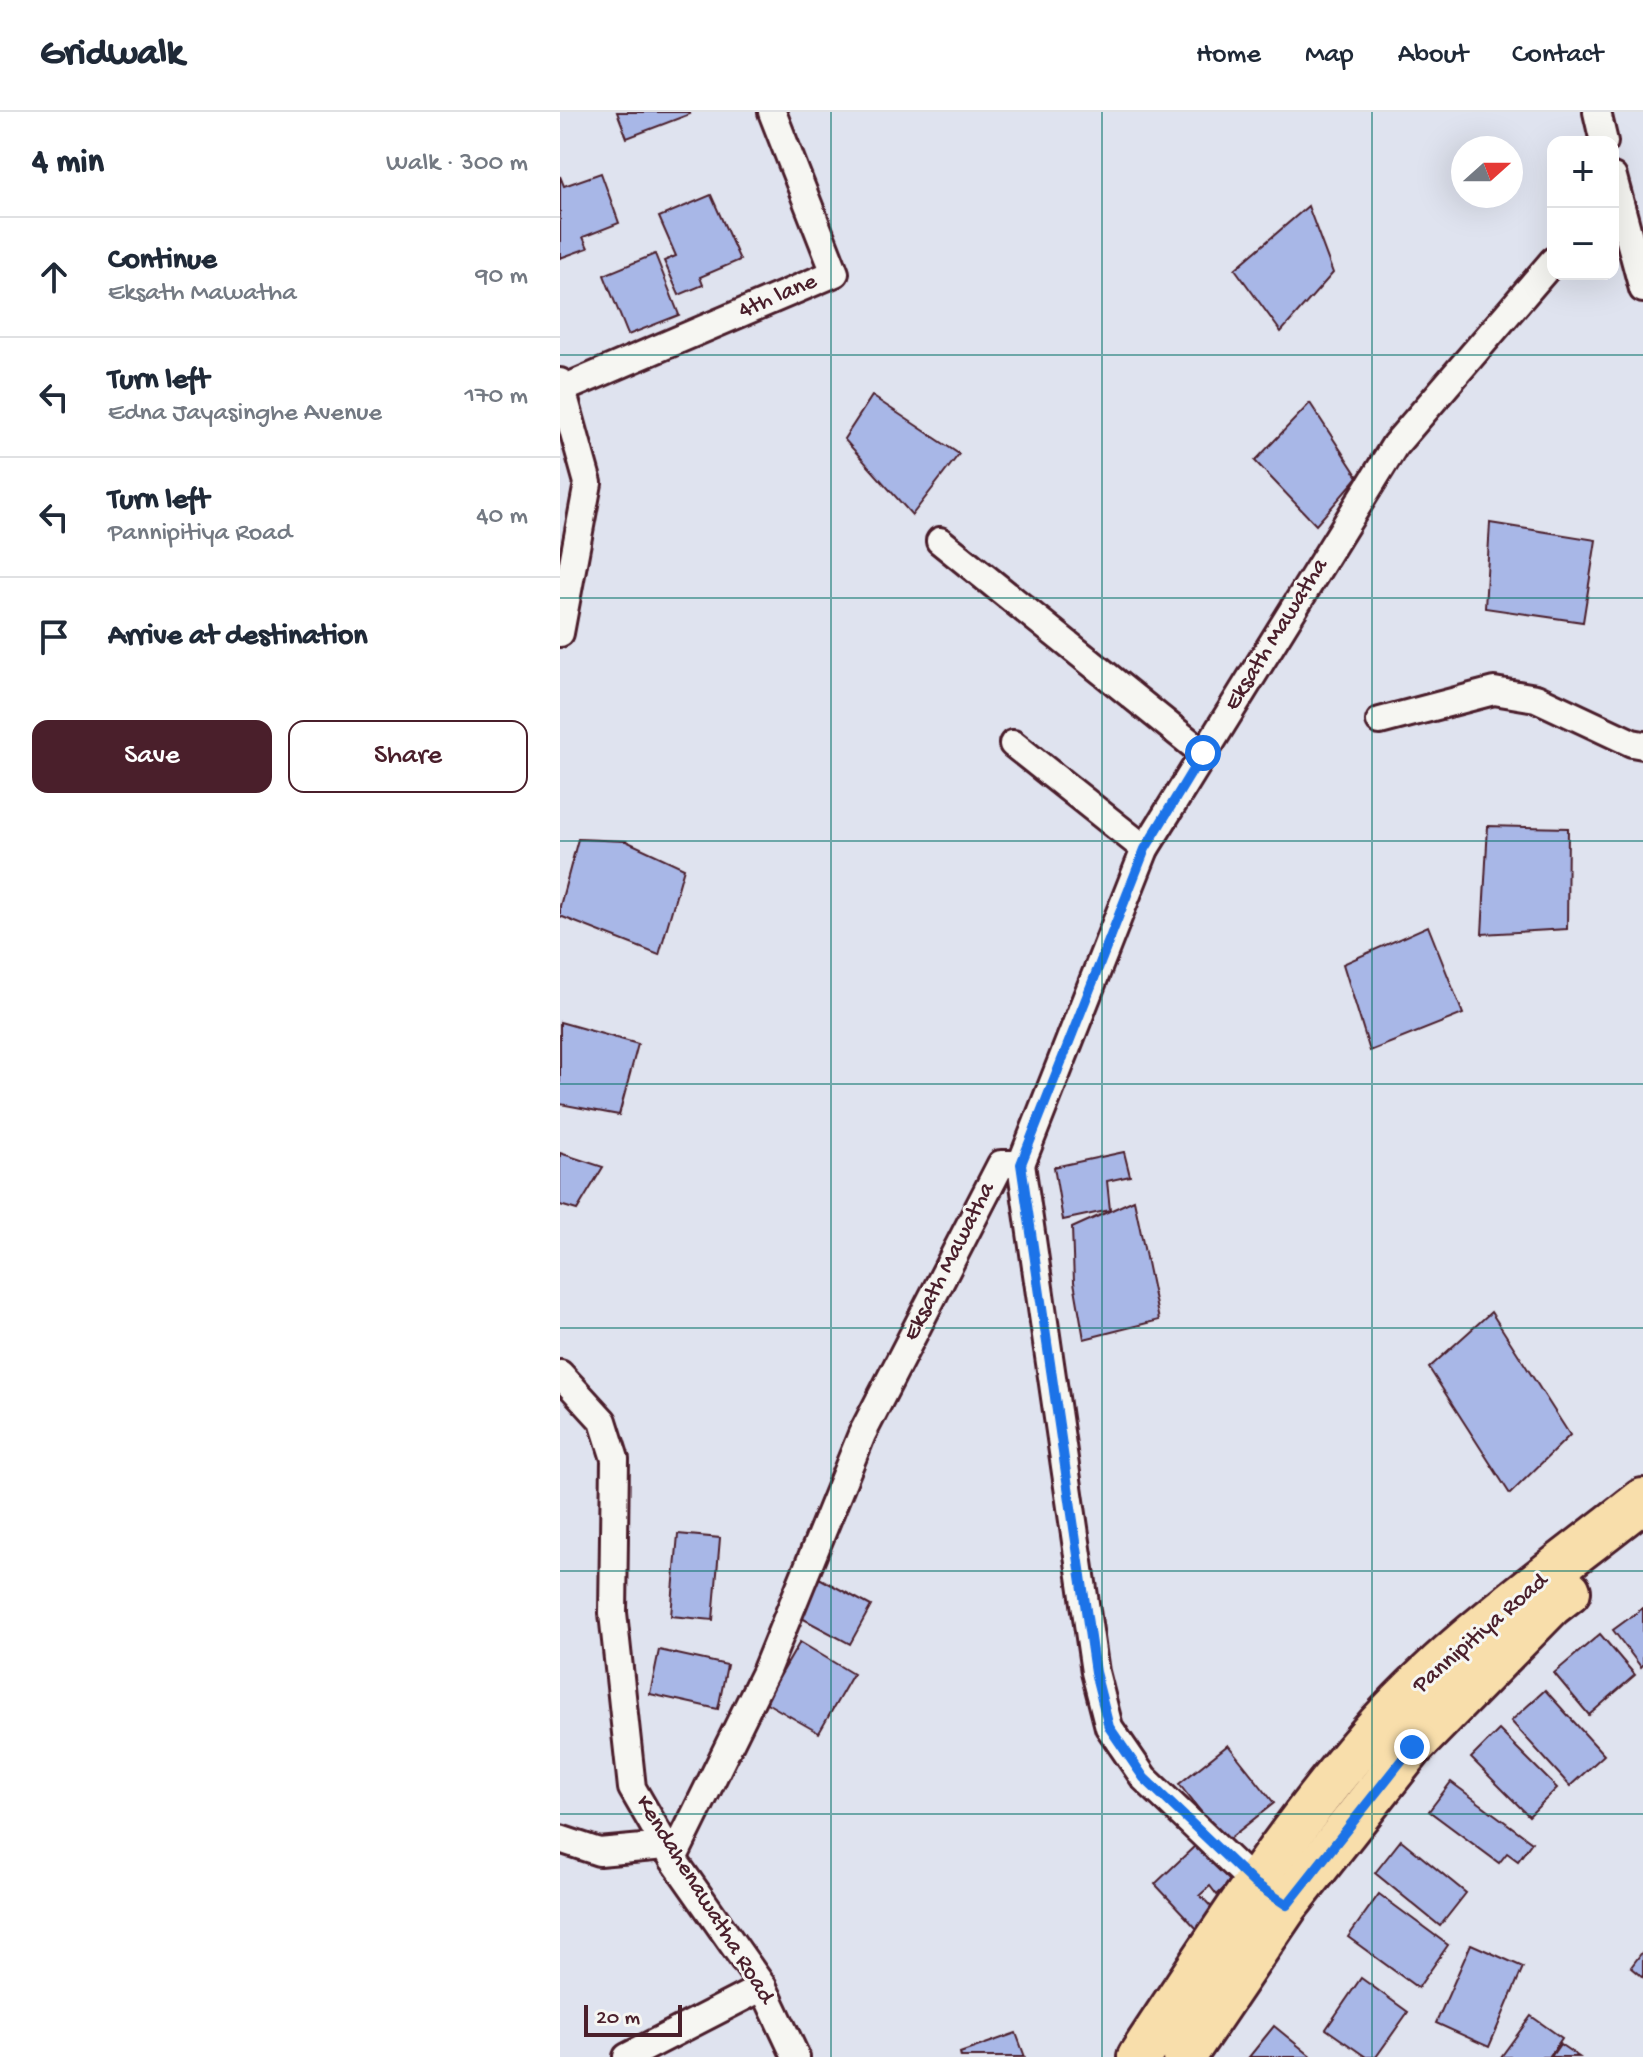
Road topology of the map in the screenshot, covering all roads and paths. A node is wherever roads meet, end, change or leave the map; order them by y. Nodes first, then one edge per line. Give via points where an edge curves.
1 (772, 112) edge
2 (1597, 112) edge
3 (1603, 136) edge
4 (1619, 204) edge
5 (1547, 268) edge
6 (1643, 289) edge
7 (561, 386) edge
8 (940, 541) dead end
9 (561, 619) edge
10 (1380, 721) dead end
11 (1013, 744) dead end
12 (1643, 745) edge
13 (1203, 753) junction
14 (1145, 849) junction
15 (1021, 1164) junction
16 (560, 1374) edge
17 (1643, 1500) edge
18 (1643, 1534) edge
19 (560, 1839) edge
20 (669, 1853) junction
21 (1270, 1894) junction
22 (763, 1987) junction
23 (627, 2057) edge
24 (796, 2057) edge
25 (1139, 2057) edge
26 (1184, 2057) edge

1 - 7 street, 4th lane via 835,273
2 - 3 street
4 - 6 street
5 - 13 street, Eksath Mawatha via 1395,445
7 - 9 street via 588,483
8 - 13 street
10 - 12 street via 1494,691 1536,698
11 - 14 street
13 - 14 street, Eksath Mawatha
14 - 15 street, Eksath Mawatha
15 - 20 street, Eksath Mawatha via 1001,1164 862,1434 766,1670
15 - 21 street via 1095,1672 1109,1727 1144,1778
16 - 20 street, Kendahenawatha Road via 603,1421 615,1459 613,1613 632,1788
17 - 21 main road, Pannipitiya Road via 1450,1654 1369,1736
18 - 21 main road, Pannipitiya Road via 1551,1605
19 - 20 street via 599,1852
20 - 22 street, Kendahenawatha Road
21 - 25 main road, Pannipitiya Road
21 - 26 main road, Pannipitiya Road
22 - 23 street
22 - 24 street, Kendahenawatha Road

